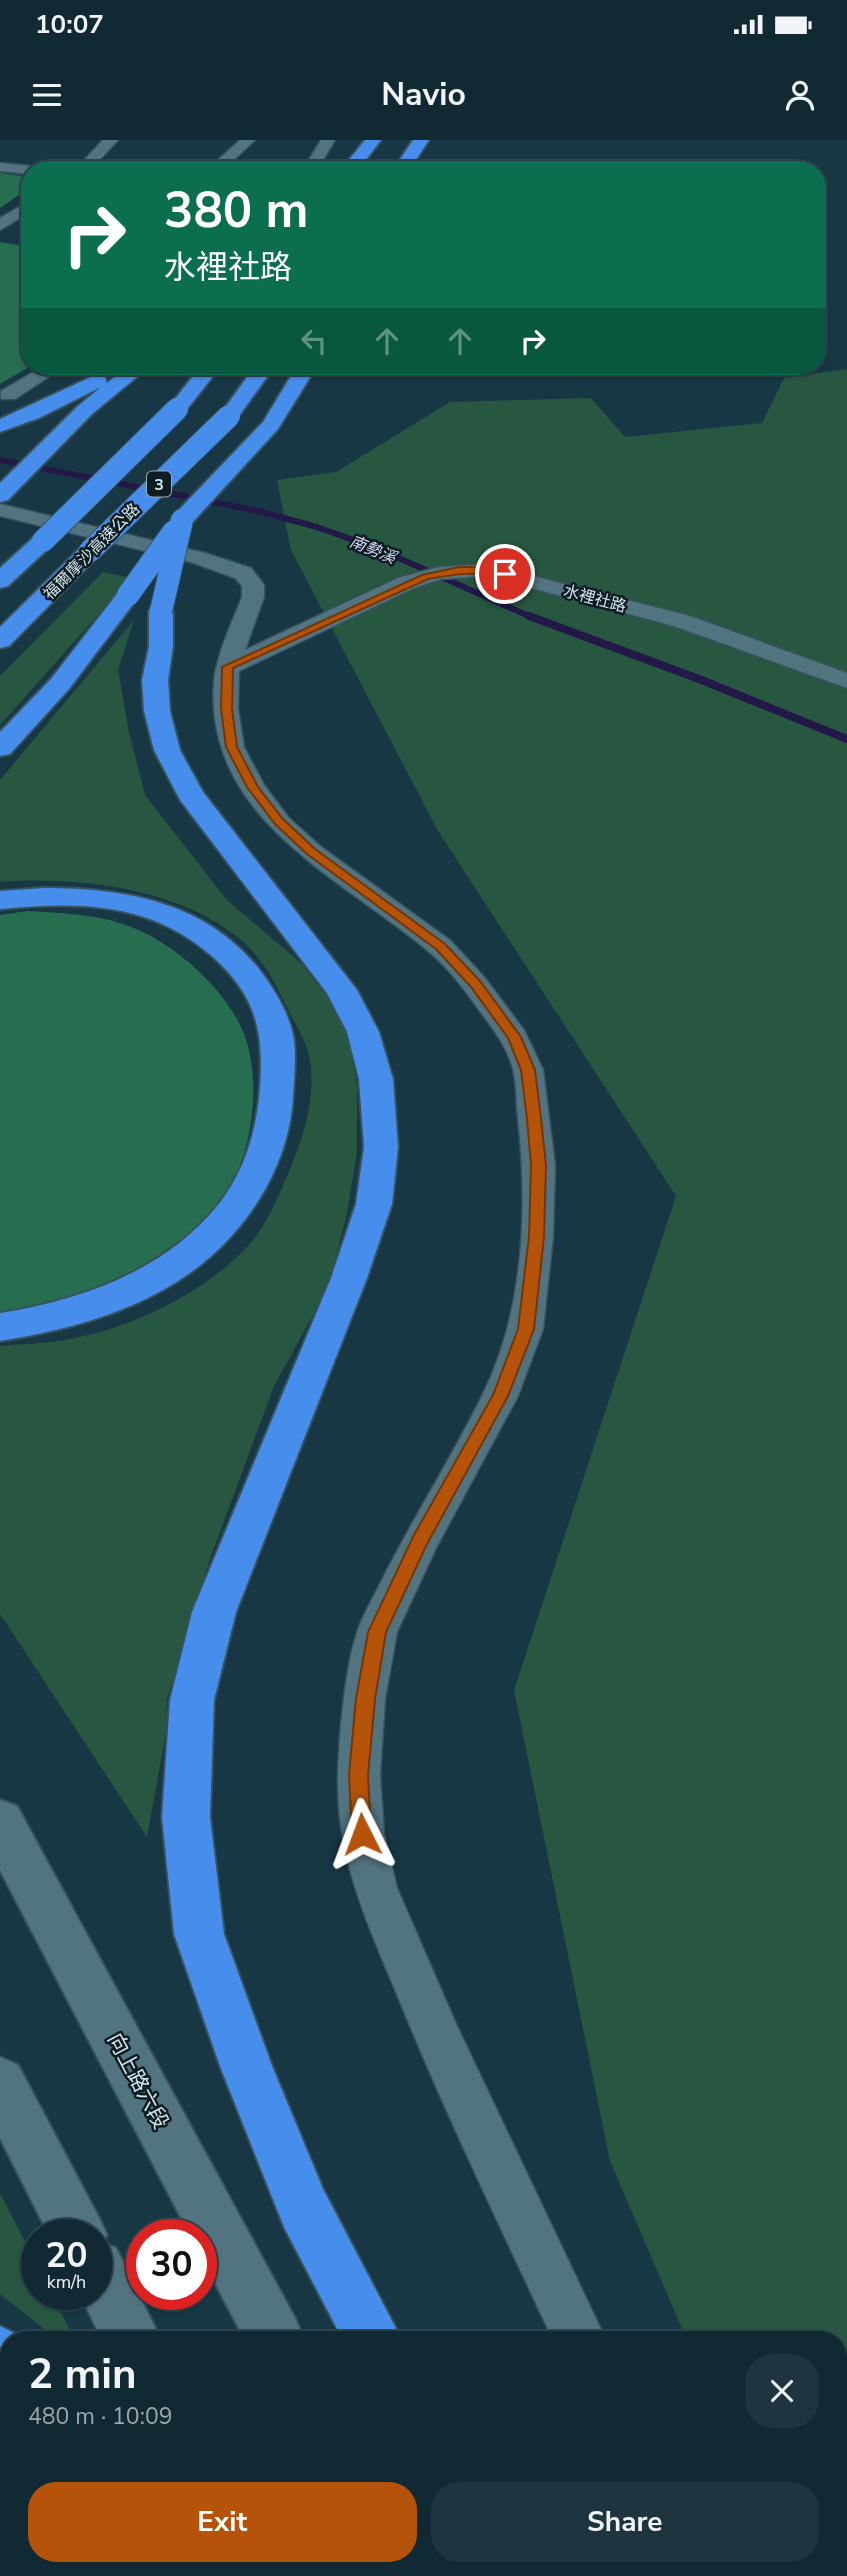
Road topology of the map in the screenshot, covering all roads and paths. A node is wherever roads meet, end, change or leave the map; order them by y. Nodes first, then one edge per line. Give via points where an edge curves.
1 (111, 140) edge
2 (248, 140) edge
3 (328, 140) edge
4 (374, 140) edge
5 (423, 140) edge
6 (91, 161) edge
7 (224, 161) edge
8 (315, 161) edge
9 (356, 161) edge
10 (361, 161) edge
11 (408, 161) edge
12 (418, 161) edge
13 (0, 167) edge
14 (21, 169) edge
15 (21, 211) edge
16 (0, 225) edge
17 (41, 375) edge
18 (108, 375) edge
19 (129, 375) edge
20 (204, 375) edge
21 (259, 375) edge
22 (302, 375) edge
23 (8, 395) dead end
24 (0, 426) edge
25 (0, 495) edge
26 (0, 510) edge
27 (182, 520) junction
28 (0, 581) edge
29 (0, 641) edge
30 (228, 667) junction
31 (847, 681) edge
32 (0, 748) edge
33 (0, 900) edge
34 (0, 1327) edge
35 (0, 1822) edge
36 (0, 2083) edge
37 (71, 2219) edge
38 (112, 2299) edge
39 (128, 2331) edge
40 (271, 2331) edge
41 (368, 2331) edge
42 (576, 2331) edge

1 - 6 street
2 - 7 street
3 - 8 street
4 - 9 highway
4 - 10 highway
5 - 11 highway
5 - 12 highway
13 - 14 street
15 - 16 street
17 - 23 street
18 - 24 highway
19 - 25 highway via 85,410
20 - 28 highway, 3, bridge via 177,409
21 - 29 highway, 福爾摩沙高速公路 / 3, bridge via 229,416
22 - 27 highway via 271,425
26 - 30 street via 198,557 243,573 253,584 253,597
27 - 32 highway, bridge via 60,684
27 - 41 highway, bridge via 161,611 155,680 167,750 190,794 341,990 363,1032 376,1079 381,1147 374,1205 214,1612 191,1700 186,1817 199,1934 303,2208
30 - 31 street, 水裡社路 via 432,575 486,570 702,627
30 - 42 street via 226,709 232,747 279,822 311,852 441,947 514,1037 528,1070 539,1165 537,1237 526,1329 500,1396 420,1541 377,1632 365,1699 359,1775 362,1834 375,1888 440,2043
33 - 34 highway via 102,900 186,922 224,951 256,986 276,1034 279,1058 272,1132 252,1181 218,1228 135,1288 62,1316
35 - 40 main road, 向上路六段
36 - 37 main road
38 - 39 main road

